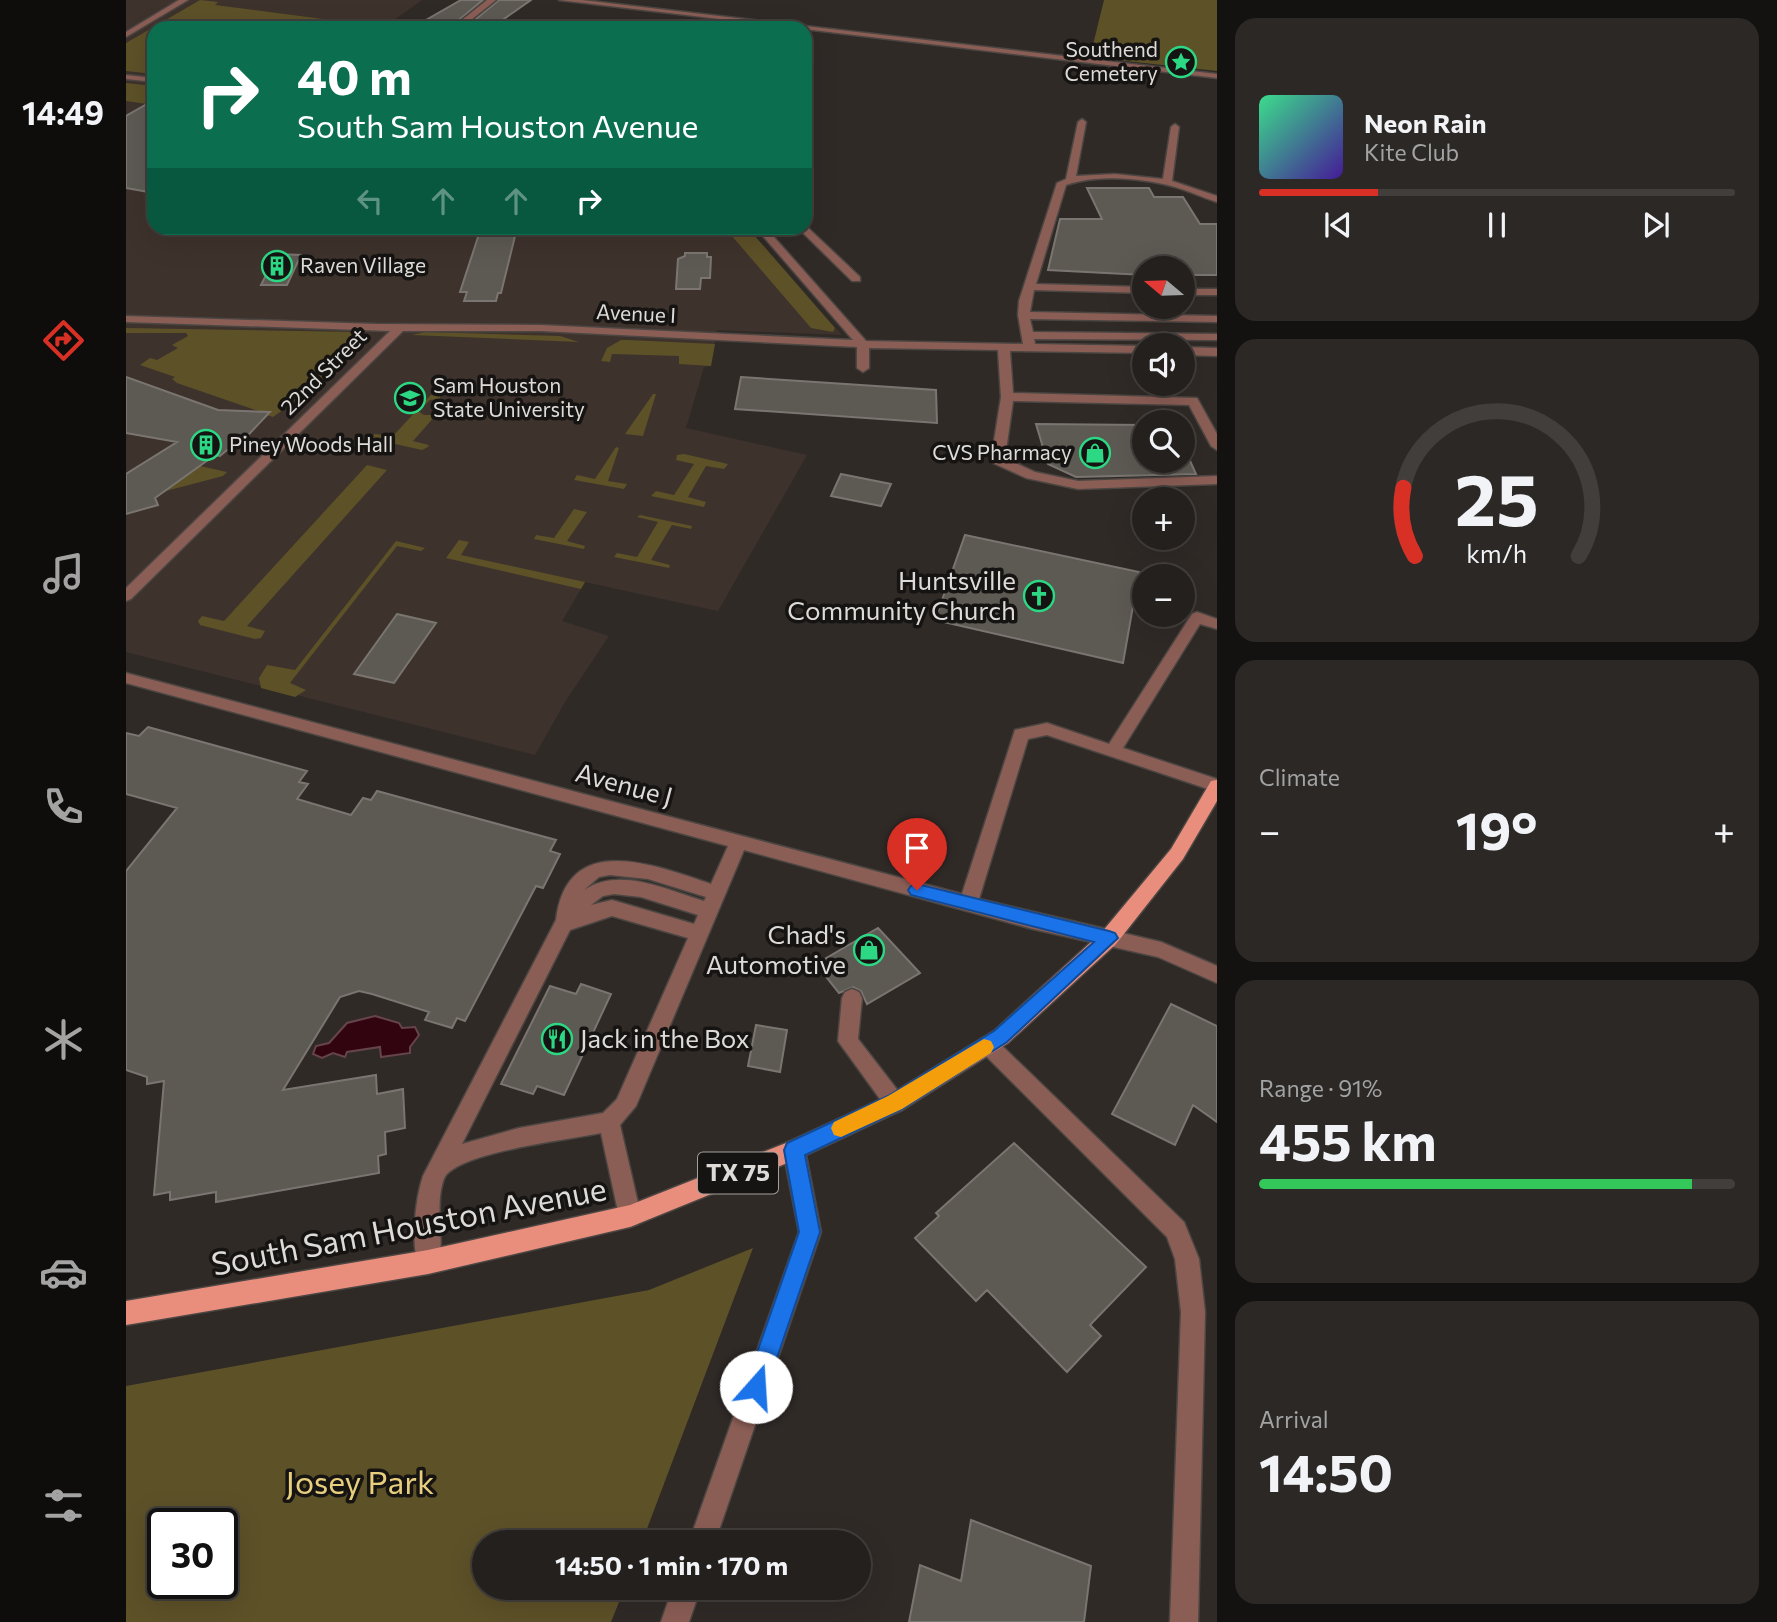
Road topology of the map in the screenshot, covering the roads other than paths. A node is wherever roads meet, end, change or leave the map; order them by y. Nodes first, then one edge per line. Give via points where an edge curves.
1 (184, 0) edge
2 (492, 0) edge
3 (563, 0) edge
4 (149, 21) edge
5 (465, 21) edge
6 (744, 21) edge
7 (147, 22) edge
8 (812, 29) edge
9 (126, 35) edge
10 (1217, 76) edge
11 (126, 77) edge
12 (147, 79) edge
13 (1082, 122) dead end
14 (1175, 127) dead end
15 (1070, 180) junction
16 (1167, 182) junction
17 (1216, 200) edge
18 (767, 235) edge
19 (810, 235) edge
20 (856, 279) dead end
21 (1030, 287) junction
22 (1132, 290) edge
23 (1195, 292) edge
24 (1217, 292) edge
25 (1024, 315) junction
26 (126, 319) edge
27 (1217, 319) edge
28 (401, 326) junction
29 (1217, 337) edge
30 (1029, 341) junction
31 (863, 344) junction
32 (1004, 347) junction
33 (1132, 349) edge
34 (1195, 351) edge
35 (1217, 352) edge
36 (863, 368) dead end
37 (1007, 397) junction
38 (1217, 446) edge
39 (1217, 480) edge
40 (126, 596) edge
41 (1217, 624) edge
42 (126, 678) edge
43 (1113, 751) junction
44 (1217, 786) edge
45 (738, 843) junction
46 (714, 902) junction
47 (968, 904) junction
48 (563, 925) junction
49 (700, 934) junction
50 (1109, 938) junction
51 (1217, 975) edge
52 (852, 998) dead end
53 (988, 1045) junction
54 (895, 1102) junction
55 (609, 1122) junction
56 (794, 1150) junction
57 (439, 1167) junction
58 (630, 1216) junction
59 (428, 1262) junction
60 (126, 1313) edge
61 (706, 1530) edge
62 (683, 1600) edge
63 (675, 1622) edge
64 (1184, 1622) edge

1 - 4 street
2 - 5 street
3 - 6 street
7 - 9 street
8 - 10 street
11 - 12 street
13 - 15 street
14 - 16 street
15 - 16 street
15 - 21 street via 1062,183
16 - 17 street
18 - 31 street
19 - 20 street
21 - 22 street
21 - 25 street
23 - 24 street
25 - 27 street
25 - 30 street
26 - 28 street, Avenue I
28 - 31 street, Avenue I
28 - 40 street, 22nd Street
29 - 30 street
30 - 32 street, Avenue I
30 - 33 street, Avenue I
31 - 32 street, Avenue I
31 - 36 street
32 - 37 street
34 - 35 street
37 - 38 street via 1193,401
37 - 39 street via 998,460 1031,475 1078,485
41 - 43 street via 1197,617
42 - 45 street, Avenue J
43 - 44 street
43 - 47 street via 1047,729 1021,734
44 - 50 main road, South Sam Houston Avenue / TX 75 via 1177,854
45 - 46 street
45 - 47 street, Avenue J
46 - 48 street via 621,886 602,888
46 - 49 street
47 - 50 street, Avenue J
48 - 49 street via 612,908
48 - 57 street
49 - 55 street via 625,1106
50 - 51 street, Avenue J via 1161,950
50 - 53 main road, South Sam Houston Avenue / TX 75
52 - 54 street via 848,1041
53 - 54 main road, South Sam Houston Avenue / TX 75
53 - 64 street via 1176,1230 1187,1259 1193,1312
54 - 56 main road, South Sam Houston Avenue / TX 75
55 - 57 street via 467,1151
55 - 58 street
56 - 58 main road, South Sam Houston Avenue / TX 75
56 - 61 street via 810,1232
57 - 59 street via 428,1195
58 - 59 main road, South Sam Houston Avenue / TX 75
59 - 60 main road, South Sam Houston Avenue / TX 75
62 - 63 street

